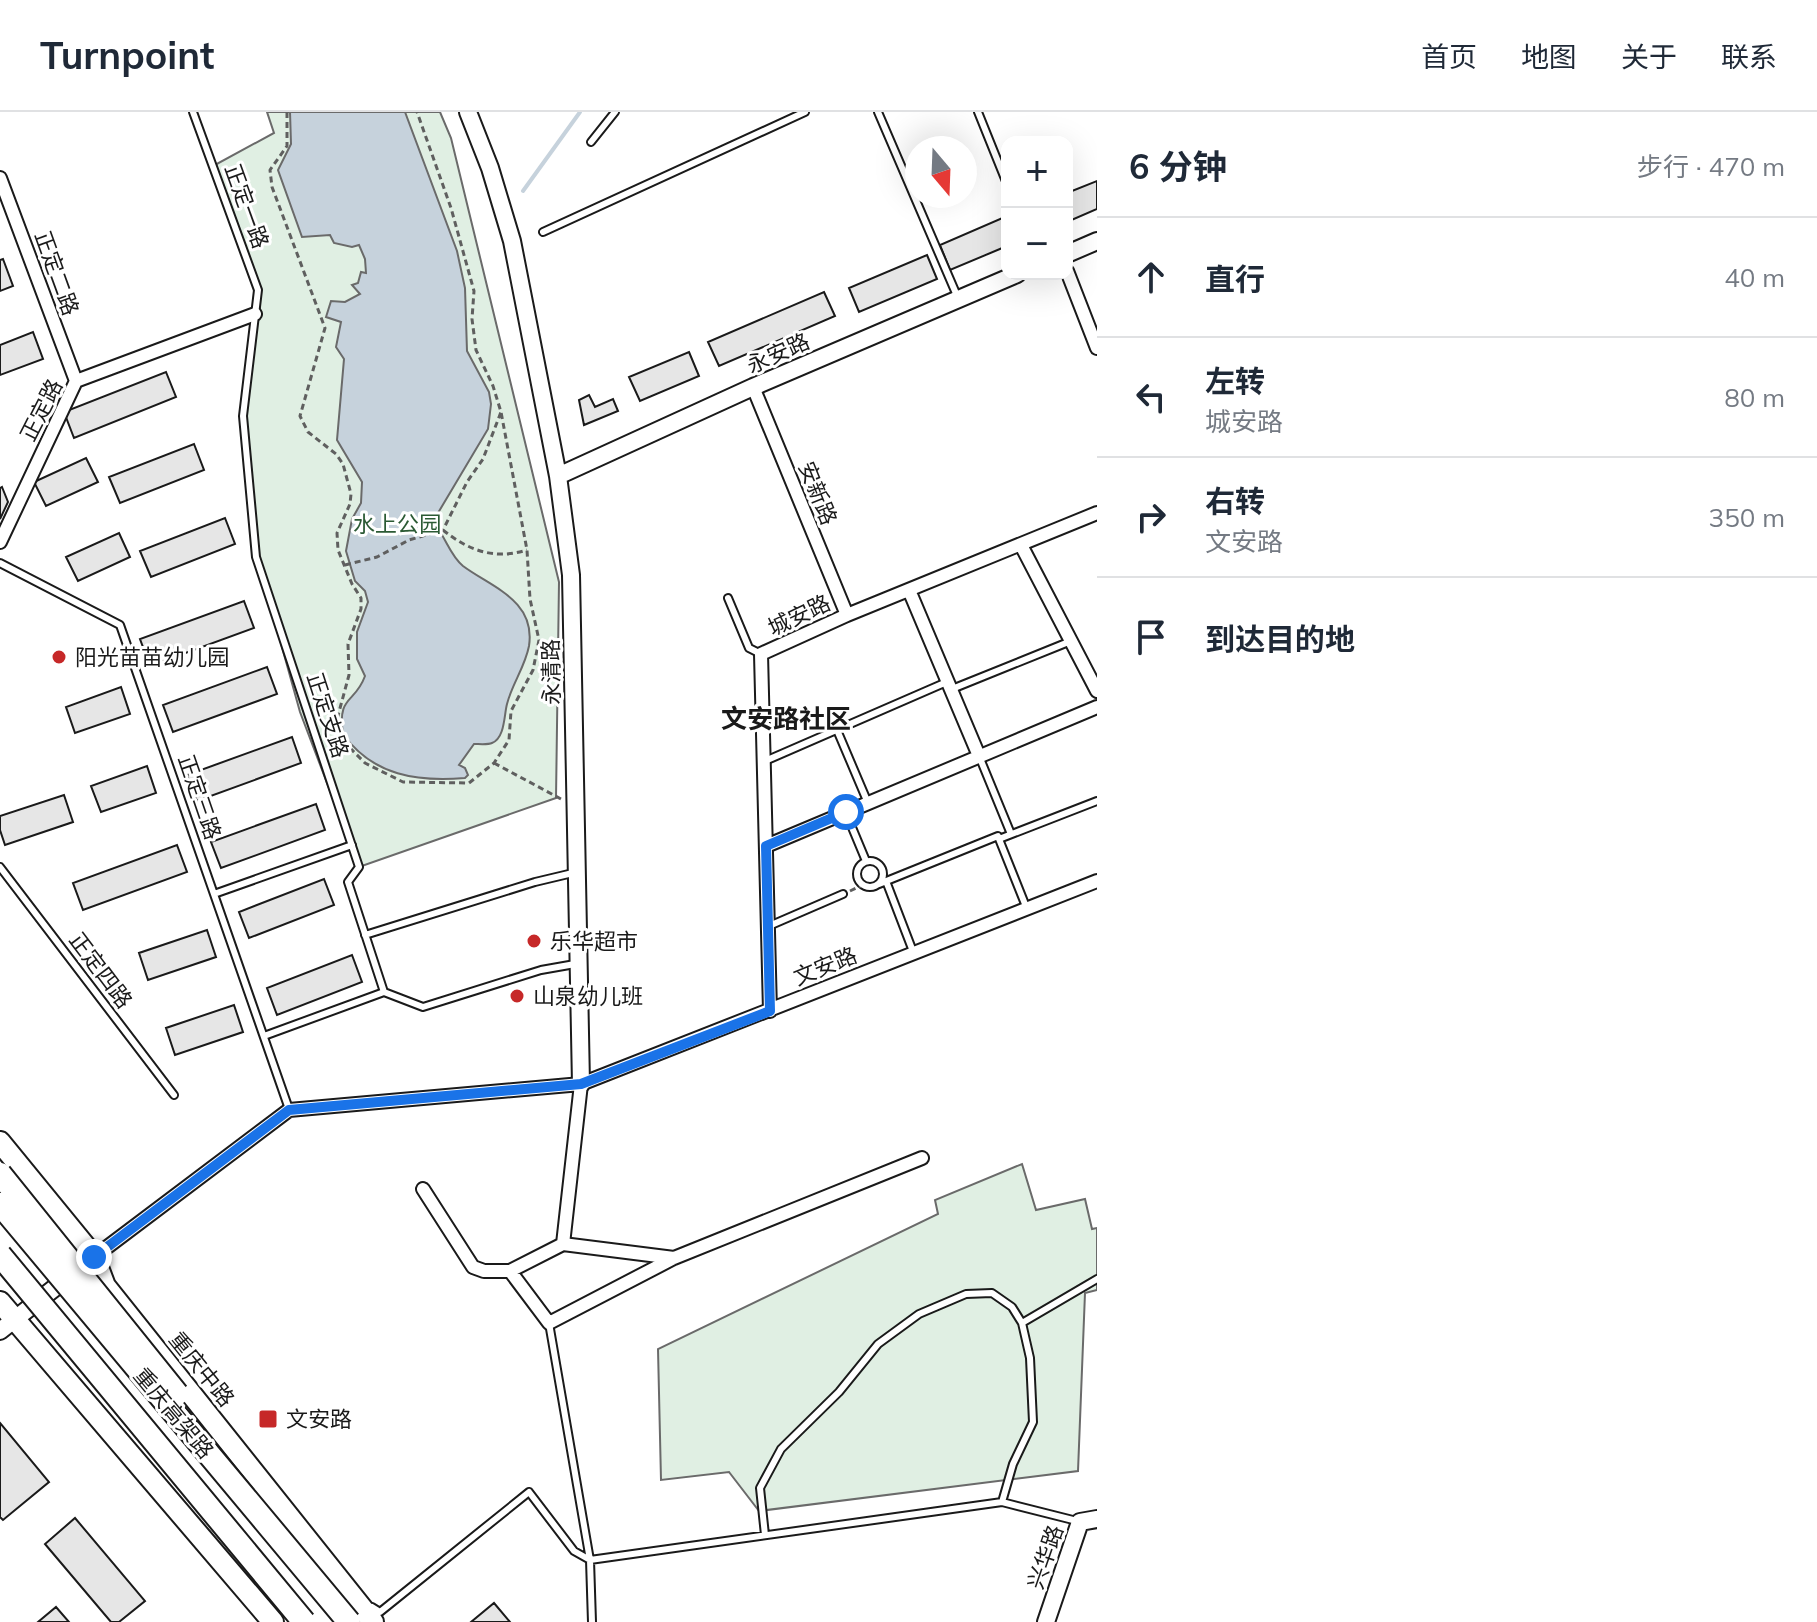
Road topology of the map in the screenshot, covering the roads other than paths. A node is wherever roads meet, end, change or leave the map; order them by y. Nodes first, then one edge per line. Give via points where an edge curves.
1 (193, 112) edge
2 (468, 112) edge
3 (615, 112) edge
4 (805, 112) edge
5 (878, 112) edge
6 (978, 112) edge
7 (591, 142) dead end
8 (1001, 169) edge
9 (0, 178) edge
10 (543, 232) dead end
11 (1097, 241) edge
12 (1073, 251) edge
13 (1002, 280) edge
14 (1071, 280) edge
15 (958, 298) junction
16 (255, 314) junction
17 (1097, 348) edge
18 (76, 381) junction
19 (753, 387) junction
20 (558, 476) junction
21 (1097, 513) edge
22 (0, 542) edge
23 (1021, 545) junction
24 (0, 563) edge
25 (909, 590) junction
26 (728, 598) dead end
27 (847, 615) junction
28 (1071, 641) junction
29 (761, 654) junction
30 (951, 686) junction
31 (1097, 691) edge
32 (1097, 707) edge
33 (837, 730) junction
34 (979, 756) junction
35 (763, 762) junction
36 (1097, 801) edge
37 (868, 803) junction
38 (846, 812) junction
39 (1011, 834) junction
40 (999, 839) junction
41 (352, 845) junction
42 (766, 846) junction
43 (866, 861) junction
44 (0, 867) edge
45 (577, 872) junction
46 (1097, 881) edge
47 (882, 882) junction
48 (214, 894) junction
49 (843, 894) dead end
50 (1027, 909) junction
51 (767, 926) junction
52 (365, 935) junction
53 (914, 954) junction
54 (579, 963) junction
55 (384, 992) junction
56 (770, 1011) junction
57 (264, 1036) junction
58 (581, 1084) junction
59 (174, 1095) dead end
60 (289, 1110) junction
61 (0, 1142) edge
62 (922, 1158) dead end
63 (0, 1174) edge
64 (423, 1189) dead end
65 (0, 1204) edge
66 (563, 1244) junction
67 (0, 1255) edge
68 (94, 1257) junction
69 (674, 1258) junction
70 (510, 1271) junction
71 (0, 1277) edge
72 (1097, 1279) edge
73 (0, 1302) edge
74 (549, 1323) junction
75 (1022, 1323) junction
76 (8, 1325) edge
77 (1002, 1502) junction
78 (1089, 1520) edge
79 (765, 1535) junction
80 (294, 1557) junction
81 (590, 1560) junction
82 (265, 1575) junction
83 (349, 1591) junction
84 (273, 1622) edge
85 (304, 1622) edge
86 (349, 1622) edge
87 (373, 1622) edge
88 (592, 1622) edge
89 (1046, 1622) edge

1 - 16 lane, 正定一路 via 258,290
2 - 20 street, 永清路 via 512,241
3 - 7 lane
4 - 10 lane
5 - 15 lane
6 - 8 lane
9 - 18 street, 正定二路
11 - 12 street
13 - 15 street, 永安路
14 - 17 street
15 - 19 street, 永安路
16 - 18 street, 正定路
16 - 41 lane, 正定支路 via 243,416 256,557
18 - 22 street, 正定路
19 - 20 street, 永安路
19 - 27 street, 安新路
20 - 45 street, 永清路 via 571,575
21 - 23 street, 城安路
23 - 25 street, 城安路
23 - 28 street
24 - 48 lane, 正定三路 via 120,625
25 - 27 street, 城安路
25 - 30 street
26 - 29 lane via 749,648
27 - 29 street, 城安路
28 - 30 lane
28 - 31 street
29 - 35 street, 城安路
30 - 33 lane
30 - 34 street
32 - 34 street
33 - 35 lane
33 - 37 lane
34 - 37 street
34 - 39 lane
35 - 42 street, 城安路
36 - 39 lane
37 - 38 street
38 - 42 street
38 - 43 lane
39 - 40 lane
40 - 47 lane
40 - 50 lane
41 - 48 lane
41 - 52 lane, 正定支路 via 359,867 348,882
42 - 51 street, 城安路
43 - 47 lane via 882,868
43 - 47 lane via 857,870 860,882 867,887
44 - 59 lane, 正定四路
45 - 52 lane
45 - 54 street, 永清路
46 - 50 street, 文安路
47 - 53 lane
48 - 57 lane, 正定三路
49 - 51 lane
50 - 53 street, 文安路
51 - 56 street, 城安路
52 - 55 lane, 正定支路
53 - 56 street, 文安路
54 - 55 lane via 423,1007
54 - 58 street, 永清路
55 - 57 lane
56 - 58 street, 文安路
57 - 60 lane, 正定三路
58 - 60 street, 文安路
58 - 66 street, 永清路
60 - 68 street
61 - 68 main road, 重庆中路
62 - 69 street
63 - 80 highway, bridge via 215,1442
64 - 70 street via 473,1267
65 - 80 highway, 重庆高架路, bridge
66 - 69 street
66 - 70 street
67 - 82 highway, 重庆高架路, bridge
68 - 76 street
68 - 83 main road, 重庆中路 via 105,1286
69 - 74 street
70 - 74 street
71 - 82 highway, bridge via 164,1476
72 - 75 lane
73 - 76 main road
74 - 81 lane
75 - 77 lane via 1030,1358 1033,1422
75 - 79 lane via 1002,1298 966,1294 919,1314 878,1344 770,1465 759,1495
76 - 84 main road
77 - 78 lane
77 - 79 lane
78 - 89 street, 兴华路
79 - 81 lane
80 - 86 highway, 重庆高架路, bridge
81 - 83 lane via 574,1551 529,1492 380,1612
81 - 88 lane
82 - 85 highway, 重庆高架路, bridge
83 - 87 main road, 重庆中路

